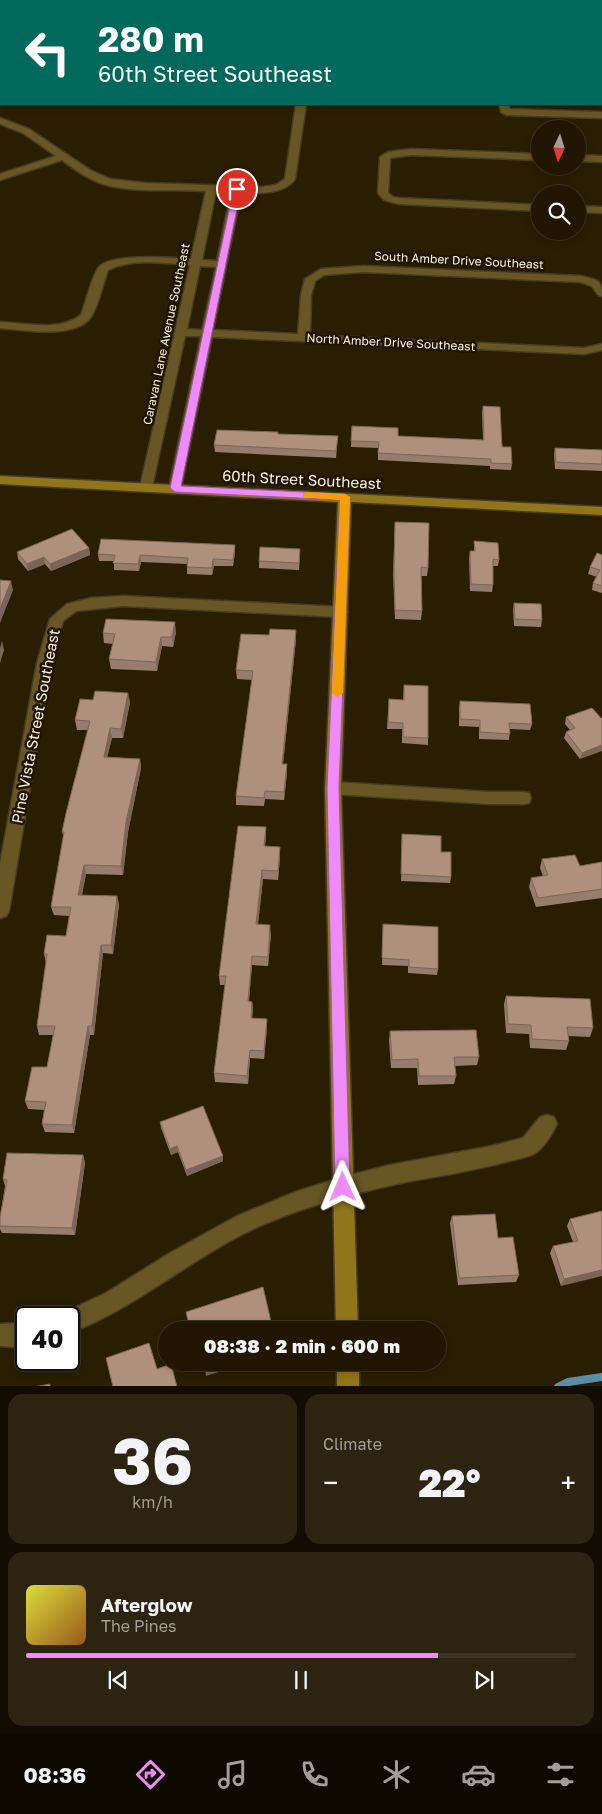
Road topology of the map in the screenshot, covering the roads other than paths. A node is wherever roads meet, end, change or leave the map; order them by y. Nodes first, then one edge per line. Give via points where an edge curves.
1 (301, 105) edge
2 (505, 108) edge
3 (602, 116) edge
4 (0, 121) edge
5 (62, 157) junction
6 (531, 157) edge
7 (586, 158) edge
8 (602, 159) edge
9 (0, 177) edge
10 (212, 188) junction
11 (237, 189) junction
12 (531, 208) edge
13 (586, 209) edge
14 (602, 210) edge
15 (195, 263) junction
16 (222, 264) junction
17 (599, 289) edge
18 (0, 325) edge
19 (180, 332) junction
20 (207, 334) junction
21 (304, 338) junction
22 (602, 348) edge
23 (0, 480) edge
24 (146, 487) junction
25 (175, 488) junction
26 (345, 497) junction
27 (602, 511) edge
28 (341, 612) junction
29 (333, 788) junction
30 (523, 798) dead end
31 (0, 911) edge
32 (546, 1124) dead end
33 (343, 1187) junction
34 (80, 1316) edge
35 (347, 1321) edge
36 (0, 1334) edge
37 (15, 1336) edge
38 (348, 1371) edge
39 (348, 1386) edge

1 - 11 street via 288,182 266,189
2 - 3 street
4 - 5 street via 12,123
5 - 9 street
5 - 10 street via 99,179
6 - 12 street via 391,154 385,157 383,193 385,197 399,201
7 - 8 street
10 - 11 street
10 - 15 street, Caravan Lane Avenue Southeast
11 - 16 street
13 - 14 street
15 - 16 street
15 - 18 street via 113,262 102,268 86,316 75,325 52,328
15 - 19 street, Caravan Lane Avenue Southeast
16 - 20 street
17 - 21 street, South Amber Drive Southeast via 581,279 372,270 321,272 310,279
19 - 20 street, North Amber Drive Southeast
19 - 24 street, Caravan Lane Avenue Southeast
20 - 21 street, North Amber Drive Southeast
20 - 25 street
21 - 22 street, North Amber Drive Southeast via 584,351
23 - 24 street, 60th Street Southeast
24 - 25 street, 60th Street Southeast
25 - 26 street, 60th Street Southeast
26 - 27 street, 60th Street Southeast
26 - 28 street
28 - 29 street
28 - 31 street, Pine Vista Street Southeast via 123,601 72,606 57,619 44,664
29 - 30 street
29 - 33 street
32 - 33 street via 529,1146 390,1174
33 - 34 street via 237,1226
33 - 35 street
36 - 37 street
38 - 39 street

